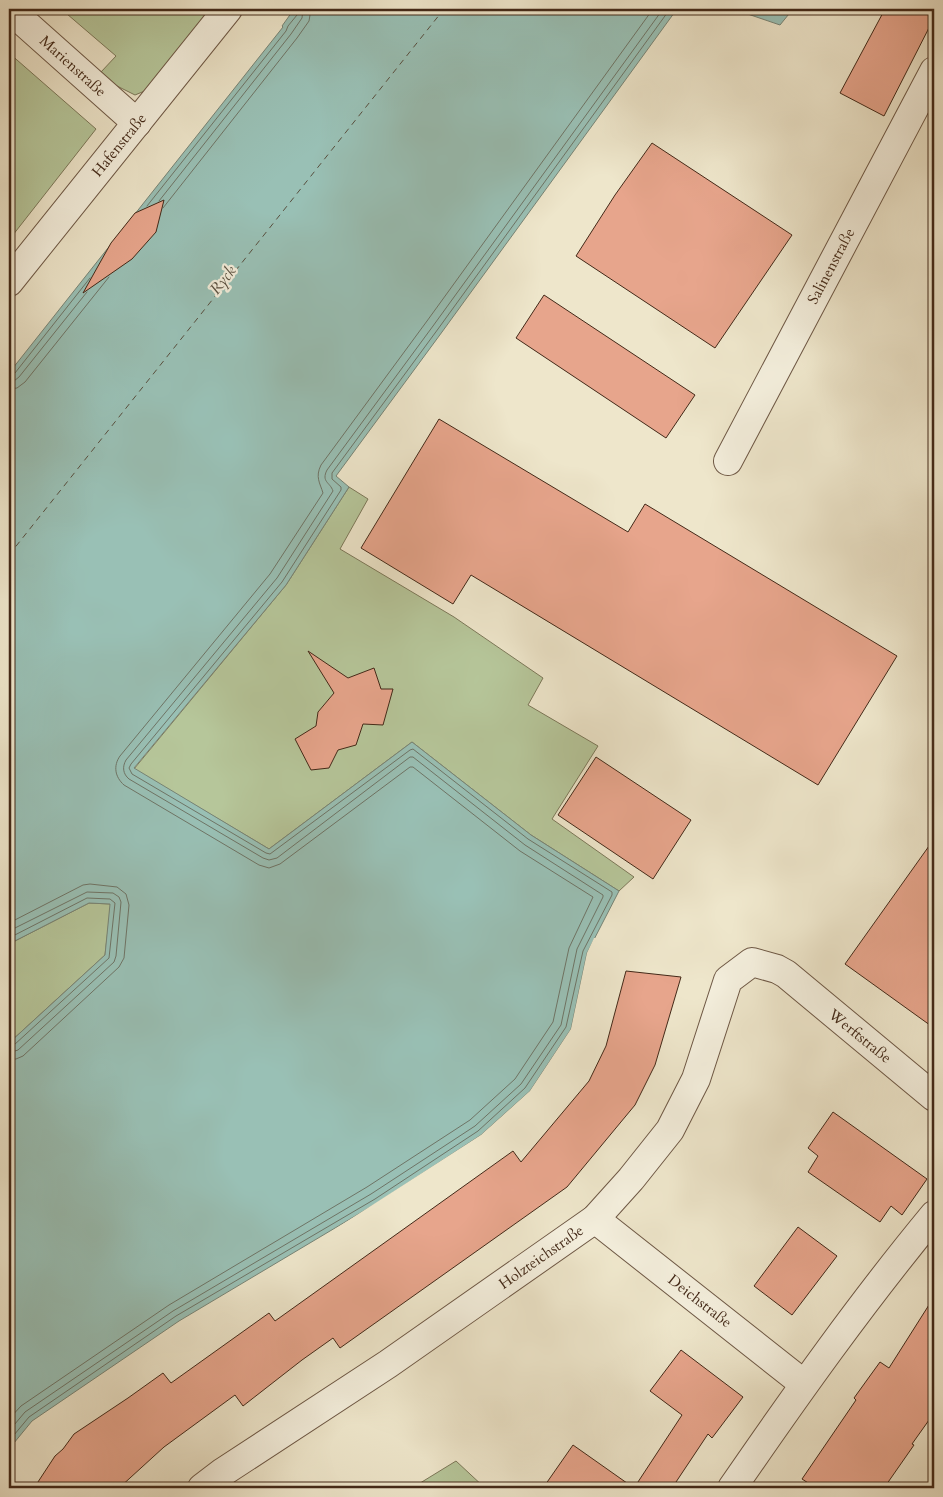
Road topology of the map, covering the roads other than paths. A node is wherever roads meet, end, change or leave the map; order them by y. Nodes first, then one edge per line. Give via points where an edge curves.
1 (9, 9) edge
2 (228, 9) edge
3 (934, 70) edge
4 (137, 123) junction
5 (9, 282) edge
6 (728, 461) dead end
7 (786, 974) joint
8 (934, 1097) edge
9 (934, 1215) edge
10 (595, 1219) junction
11 (804, 1384) junction
12 (202, 1488) edge
13 (732, 1488) edge

1 - 4 street, Marienstraße
2 - 4 street, Hafenstraße
3 - 6 street, Salinenstraße
4 - 5 street, Hafenstraße
7 - 8 street, Werftstraße
7 - 10 street, Holzteichstraße via 752,962 728,980 696,1079 670,1130
9 - 11 street
10 - 11 street, Deichstraße
10 - 12 street, Holzteichstraße via 388,1364
11 - 13 street

